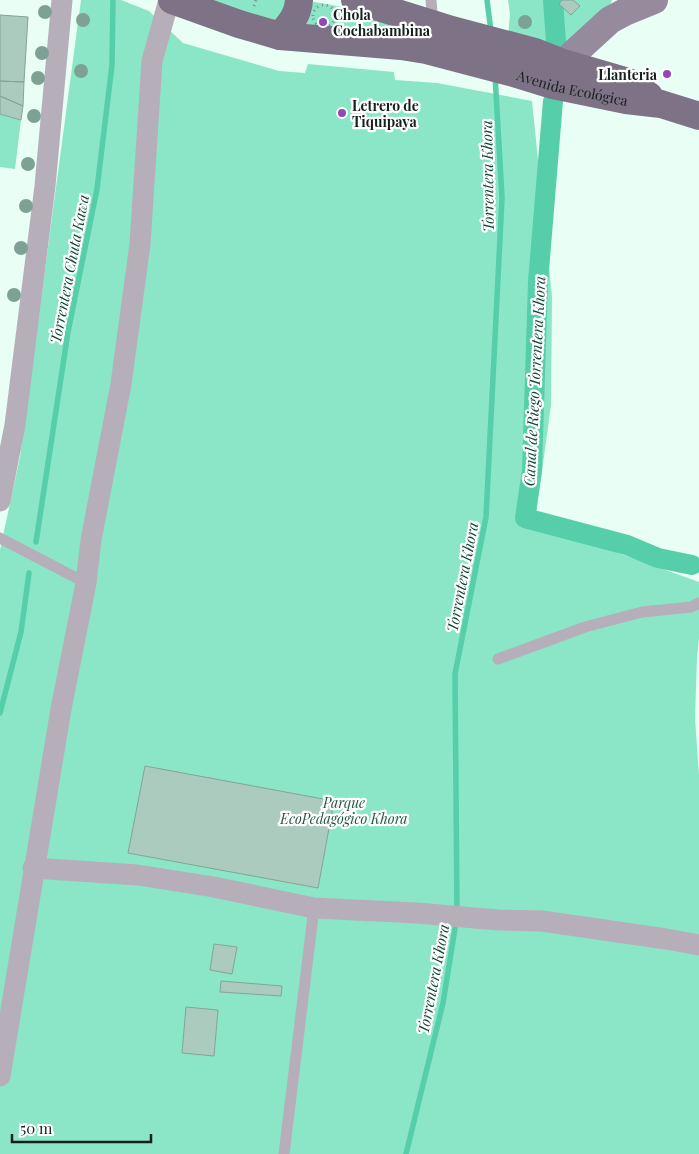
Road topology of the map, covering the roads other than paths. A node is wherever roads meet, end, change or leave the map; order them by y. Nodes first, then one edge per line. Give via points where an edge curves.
1 (62, 0) edge
2 (170, 0) edge
3 (299, 0) edge
4 (355, 0) edge
5 (654, 0) edge
6 (627, 5) edge
7 (439, 18) edge
8 (280, 36) junction
9 (563, 63) junction
10 (522, 75) junction
11 (660, 104) junction
12 (699, 116) edge
13 (0, 501) edge
14 (0, 538) edge
15 (86, 583) junction
16 (699, 603) edge
17 (498, 659) dead end
18 (34, 868) junction
19 (314, 908) junction
20 (699, 945) edge
21 (0, 1076) edge
22 (284, 1154) edge

1 - 13 street via 43,196 15,425
2 - 8 main road, Avenida Ecológica
2 - 15 street via 152,61 140,244 121,384 91,540
3 - 8 main road via 295,19
4 - 7 main road, Avenida Ecológica
5 - 6 main road
6 - 9 main road
7 - 9 main road, Avenida Ecológica
8 - 10 main road, Avenida Ecológica via 401,46
9 - 10 main road
9 - 11 main road, Avenida Ecológica via 628,82
10 - 11 main road, Avenida Ecológica via 553,85
11 - 12 main road
14 - 15 lane
15 - 18 street
16 - 17 lane via 692,607 642,612 585,627
18 - 19 street via 138,874
18 - 21 street
19 - 20 street via 542,921
19 - 22 lane

